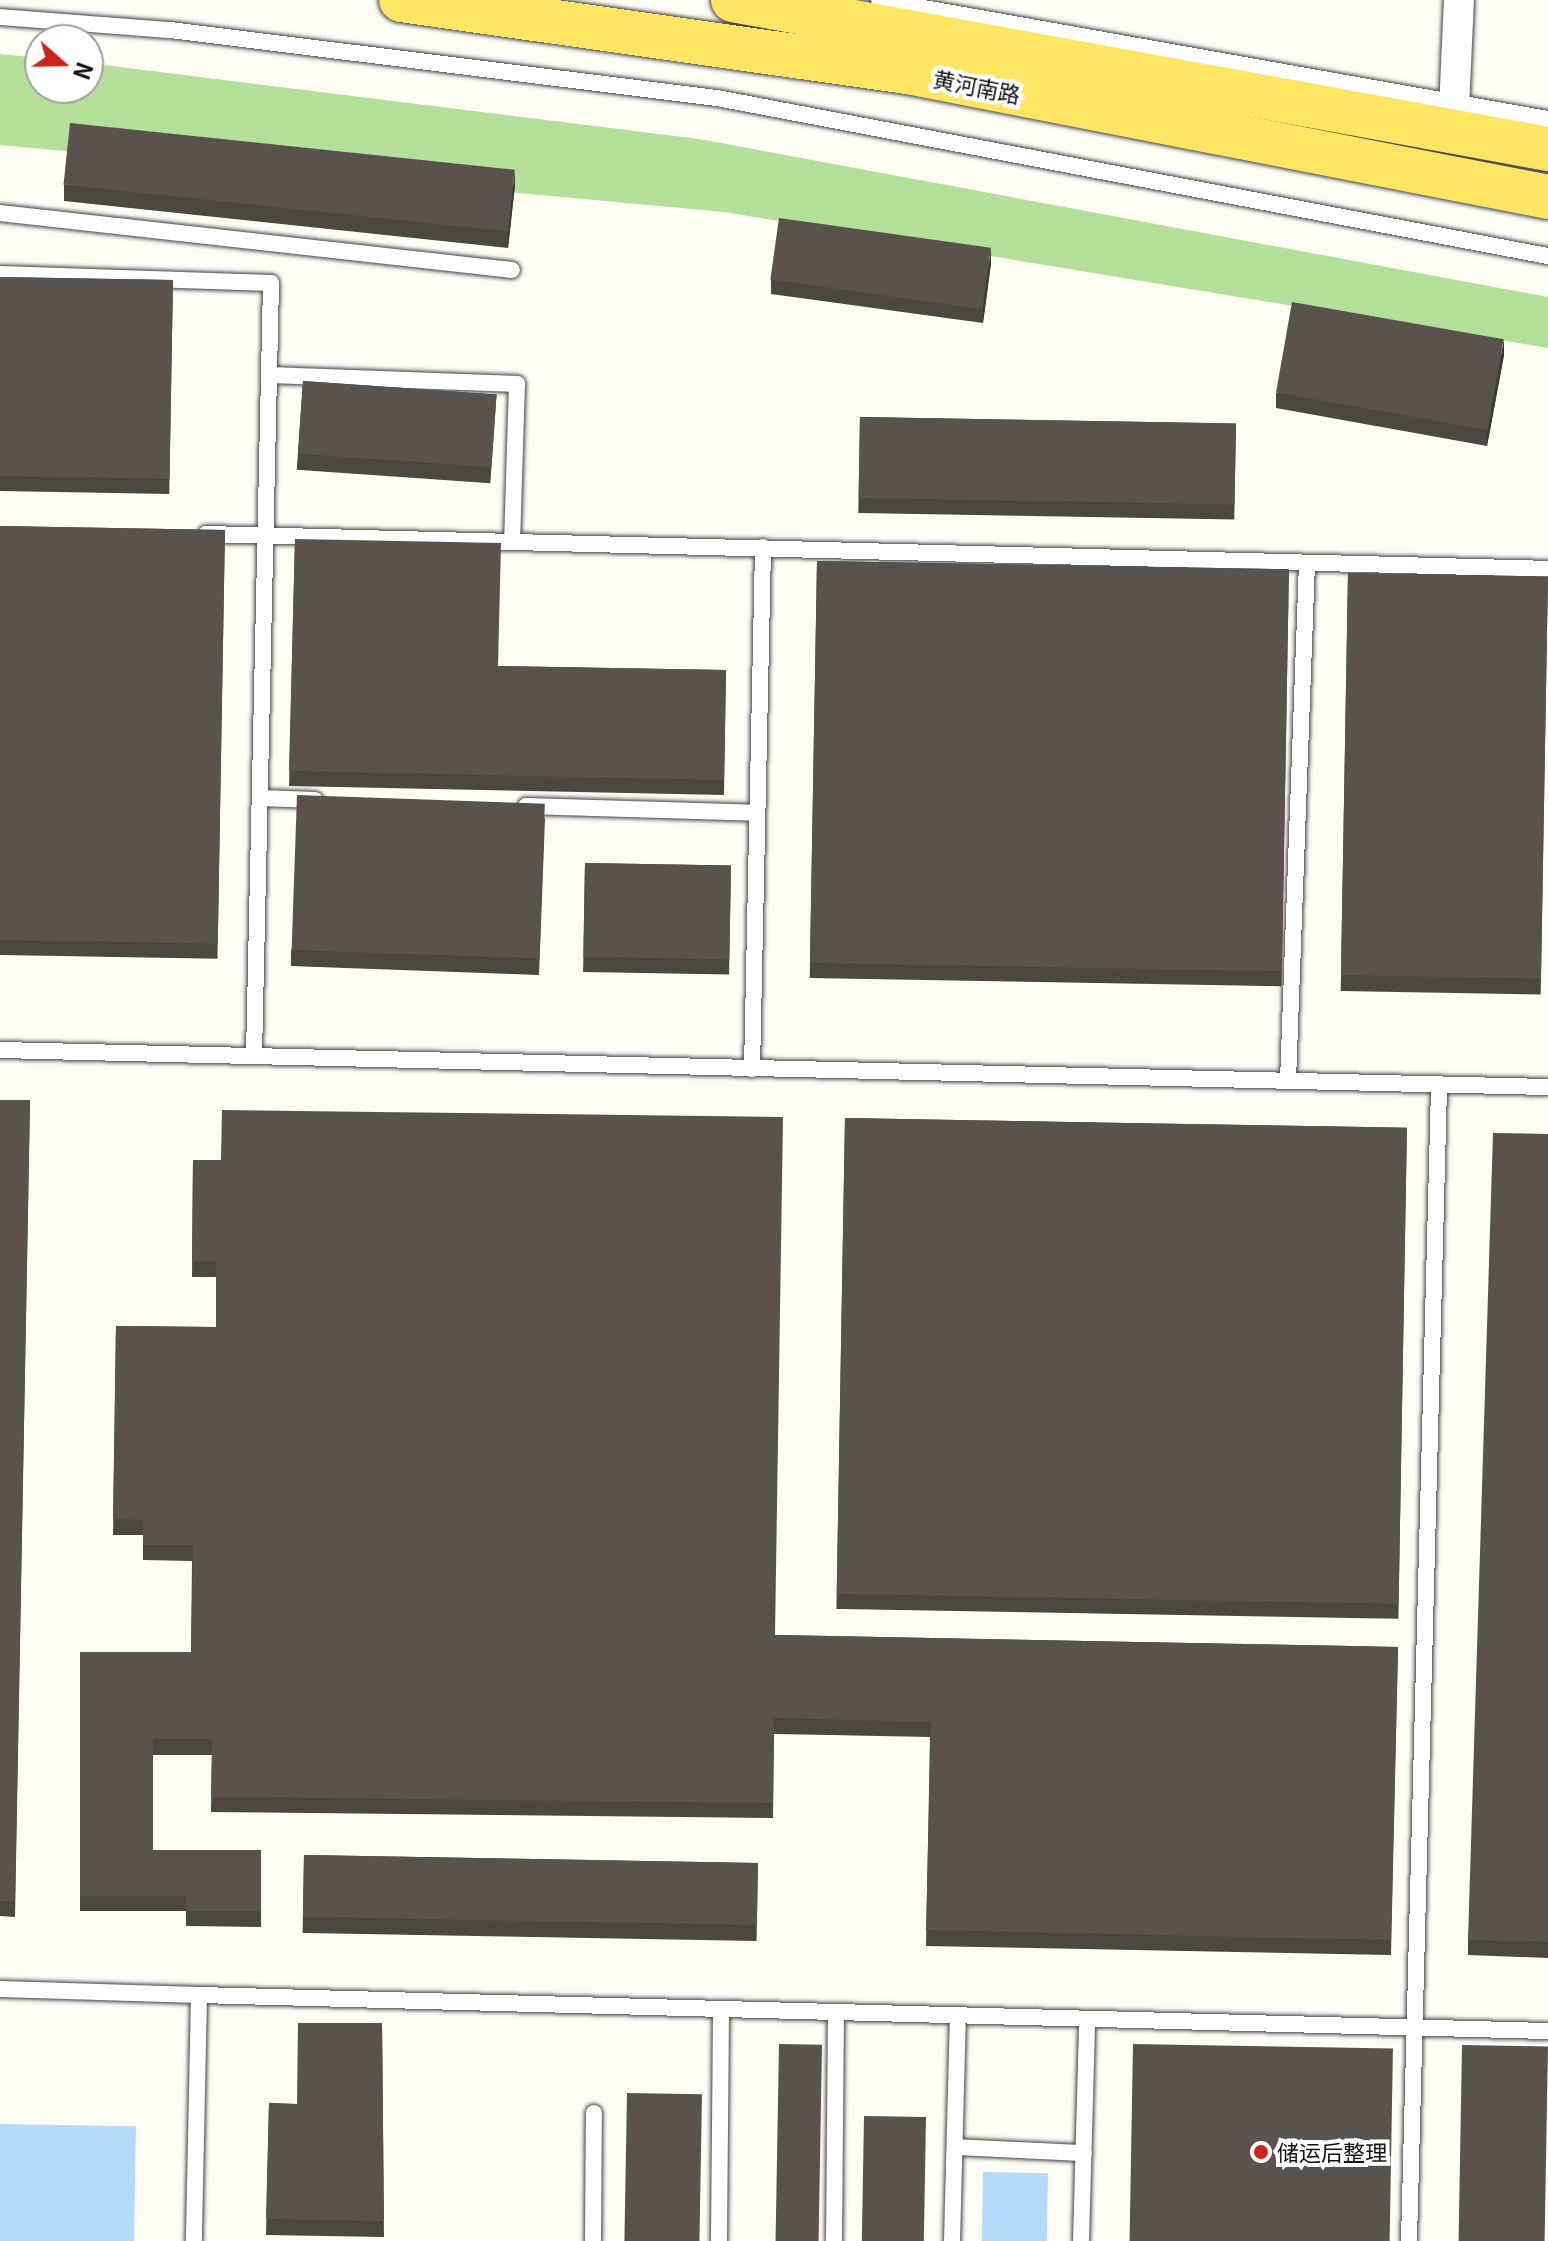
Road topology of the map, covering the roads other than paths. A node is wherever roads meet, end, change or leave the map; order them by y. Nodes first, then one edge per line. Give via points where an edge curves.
1 (401, 0) edge
2 (733, 0) edge
3 (879, 0) edge
4 (1459, 0) edge
5 (0, 17) edge
6 (1454, 116) junction
7 (1548, 119) edge
8 (1548, 149) edge
9 (1548, 197) edge
10 (0, 213) edge
11 (1548, 256) edge
12 (512, 270) dead end
13 (0, 274) edge
14 (270, 375) junction
15 (188, 534) edge
16 (266, 537) junction
17 (512, 542) junction
18 (763, 547) junction
19 (1307, 564) junction
20 (1548, 569) edge
21 (261, 798) junction
22 (341, 800) edge
23 (501, 805) edge
24 (756, 813) junction
25 (0, 1050) edge
26 (254, 1054) junction
27 (752, 1069) junction
28 (1288, 1081) junction
29 (1439, 1085) junction
30 (1548, 1087) edge
31 (0, 1989) edge
32 (199, 1995) junction
33 (721, 2013) junction
34 (836, 2015) junction
35 (958, 2018) junction
36 (1087, 2021) junction
37 (1416, 2028) junction
38 (1548, 2031) edge
39 (594, 2113) dead end
40 (955, 2147) junction
41 (1084, 2153) junction
42 (194, 2241) edge
43 (593, 2241) edge
44 (719, 2241) edge
45 (834, 2241) edge
46 (952, 2241) edge
47 (1081, 2241) edge
48 (1409, 2241) edge

1 - 9 main road, 黄河南路 via 907,72
2 - 6 main road, 黄河南路
3 - 6 lane
4 - 6 street
5 - 11 lane via 170,30 717,98
6 - 7 lane
6 - 8 main road, 黄河南路
10 - 12 lane
13 - 14 lane via 271,283
14 - 16 lane
14 - 17 lane via 517,384
15 - 16 lane
16 - 17 lane
16 - 21 lane
17 - 18 lane
18 - 19 lane
18 - 24 lane
19 - 20 lane
19 - 28 lane
21 - 22 lane
21 - 26 lane
23 - 24 lane
24 - 27 lane
25 - 26 lane
26 - 27 lane
27 - 28 lane
28 - 29 lane
29 - 30 lane
29 - 37 lane
31 - 32 lane
32 - 33 lane
32 - 42 lane
33 - 34 lane
33 - 44 lane
34 - 35 lane
34 - 45 lane
35 - 36 lane
35 - 40 lane
36 - 37 lane
36 - 41 lane
37 - 38 lane
37 - 48 lane
39 - 43 lane
40 - 41 lane
40 - 46 lane
41 - 47 lane

